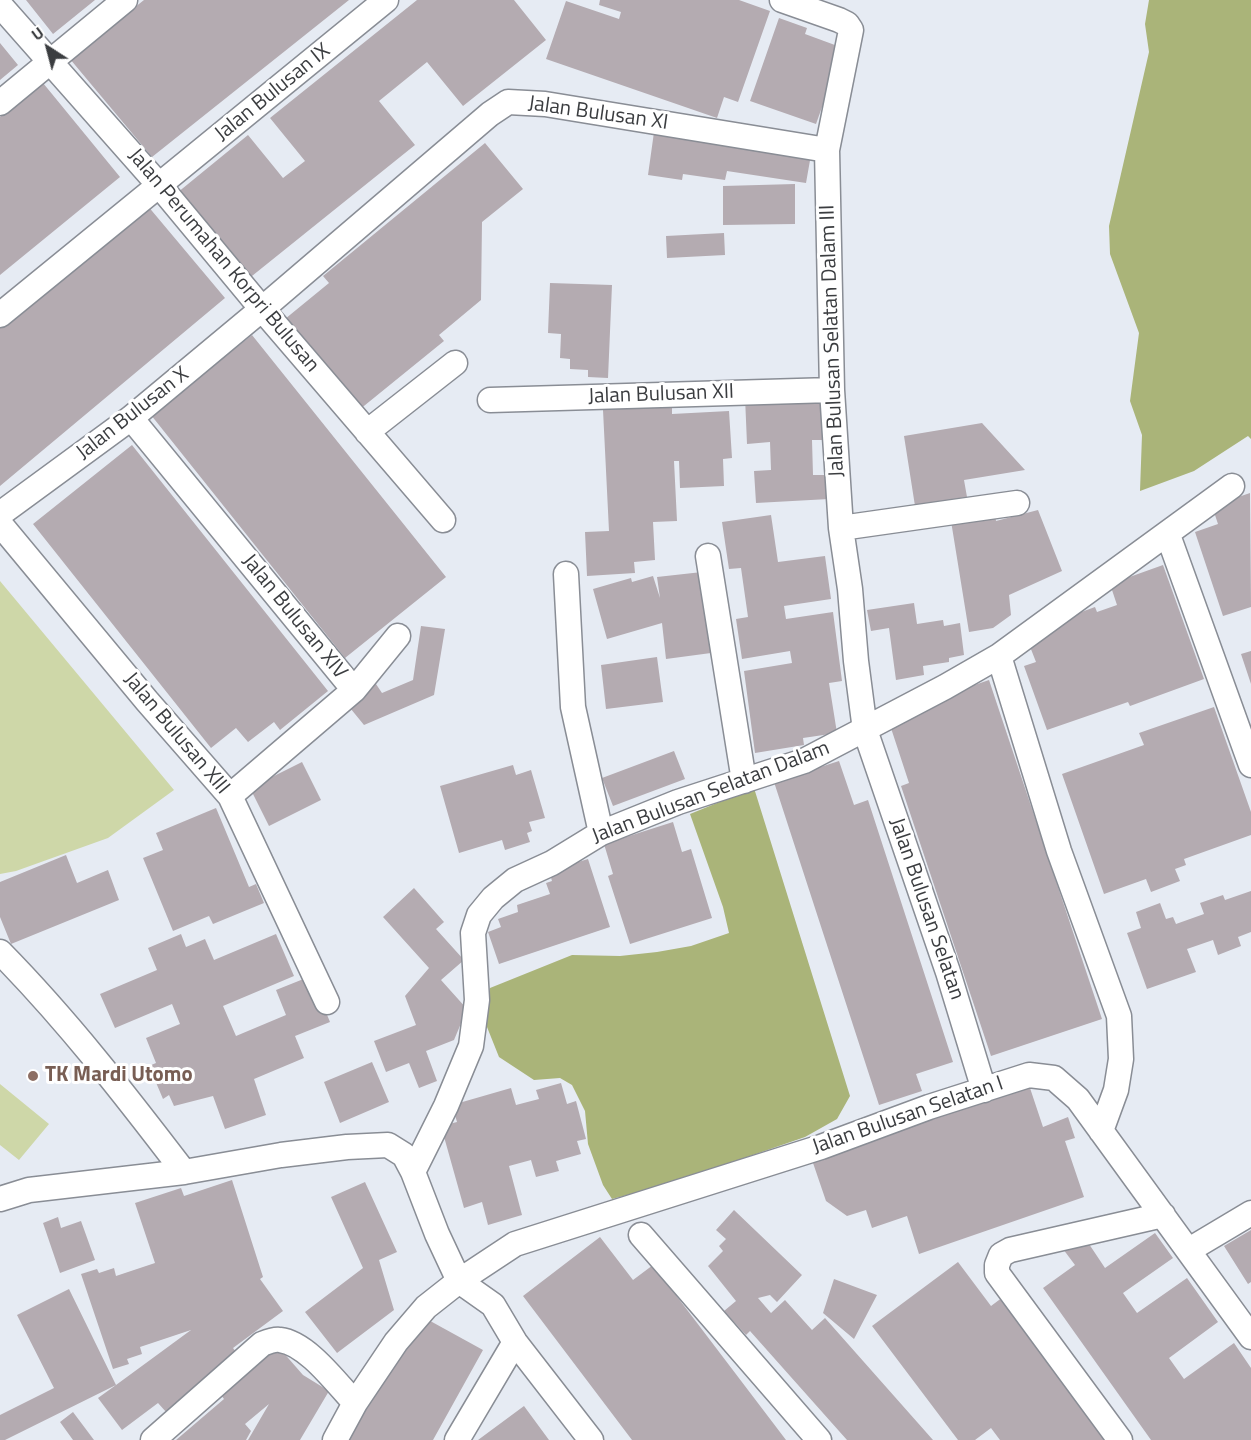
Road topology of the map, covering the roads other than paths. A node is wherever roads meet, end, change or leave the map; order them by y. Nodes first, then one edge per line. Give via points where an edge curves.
1 (124, 0) edge
2 (386, 0) edge
3 (782, 0) edge
4 (0, 5) edge
5 (52, 62) junction
6 (0, 103) edge
7 (827, 150) junction
8 (159, 185) junction
9 (262, 309) junction
10 (0, 315) edge
11 (454, 363) dead end
12 (832, 390) junction
13 (490, 400) dead end
14 (130, 418) junction
15 (367, 432) junction
16 (1232, 486) dead end
17 (1017, 503) dead end
18 (0, 514) edge
19 (443, 520) dead end
20 (0, 524) edge
21 (841, 528) junction
22 (1168, 535) junction
23 (708, 556) dead end
24 (566, 574) dead end
25 (398, 636) dead end
26 (999, 656) junction
27 (354, 690) junction
28 (865, 730) junction
29 (1251, 765) edge
30 (744, 781) junction
31 (230, 796) junction
32 (601, 833) junction
33 (0, 952) edge
34 (327, 1002) dead end
35 (984, 1090) junction
36 (1101, 1131) junction
37 (184, 1172) junction
38 (414, 1172) junction
39 (0, 1199) edge
40 (1251, 1213) edge
41 (1163, 1215) junction
42 (641, 1235) dead end
43 (1189, 1250) junction
44 (459, 1281) junction
45 (1251, 1338) edge
46 (515, 1342) junction
47 (355, 1403) junction
48 (153, 1440) edge
49 (335, 1440) edge
50 (457, 1440) edge
51 (591, 1440) edge
52 (819, 1440) edge
53 (1120, 1440) edge

1 - 5 street
2 - 8 street, Jalan Bulusan IX
3 - 7 street, Jalan Bulusan Selatan Dalam III via 839,20 851,30
4 - 5 street, Jalan Perumahan Korpri Bulusan
5 - 6 street
5 - 8 street, Jalan Perumahan Korpri Bulusan
7 - 9 street, Jalan Bulusan XI via 545,104 508,102
7 - 12 street, Jalan Bulusan Selatan Dalam III
8 - 9 street, Jalan Perumahan Korpri Bulusan
8 - 10 street, Jalan Bulusan IX
9 - 14 street, Jalan Bulusan X
9 - 15 street, Jalan Perumahan Korpri Bulusan
11 - 15 street
12 - 13 street, Jalan Bulusan XII
12 - 21 street, Jalan Bulusan Selatan Dalam III
14 - 18 street, Jalan Bulusan X
14 - 27 street, Jalan Bulusan XIV
15 - 19 street, Jalan Perumahan Korpri Bulusan
16 - 22 street, Jalan Bulusan Selatan Dalam
17 - 21 street
20 - 31 street, Jalan Bulusan XIII
21 - 28 street, Jalan Bulusan Selatan Dalam III
22 - 26 street, Jalan Bulusan Selatan Dalam
22 - 29 street
23 - 30 street
24 - 32 street via 573,707
25 - 27 street
26 - 28 street, Jalan Bulusan Selatan Dalam
26 - 36 street via 1059,851 1119,1016 1121,1059 1116,1090
27 - 31 street, Jalan Bulusan XIV
28 - 30 street, Jalan Bulusan Selatan Dalam via 804,761
28 - 35 street, Jalan Bulusan Selatan
30 - 32 street, Jalan Bulusan Selatan Dalam
31 - 34 street, Jalan Bulusan XIII
32 - 38 street, Jalan Bulusan Selatan Dalam via 515,880 478,915 473,933 477,1000 471,1046
33 - 37 street via 96,1059
35 - 36 street, Jalan Bulusan Selatan I via 1029,1075 1054,1077 1078,1099
35 - 44 street, Jalan Bulusan Selatan I via 515,1244
36 - 41 street, Jalan Bulusan Selatan I
37 - 38 street via 281,1155 388,1145 404,1155
37 - 39 street via 29,1190
38 - 44 street
40 - 43 street
41 - 43 street, Jalan Bulusan Selatan I
41 - 53 street via 1010,1250 1001,1255 997,1265 998,1273
42 - 52 street
43 - 45 street, Jalan Bulusan Selatan I
44 - 46 street via 493,1305
44 - 47 street, Jalan Bulusan Selatan I via 426,1307 396,1342
46 - 50 street
46 - 51 street
47 - 48 street via 307,1353 278,1339 262,1344
47 - 49 street, Jalan Bulusan Selatan I

